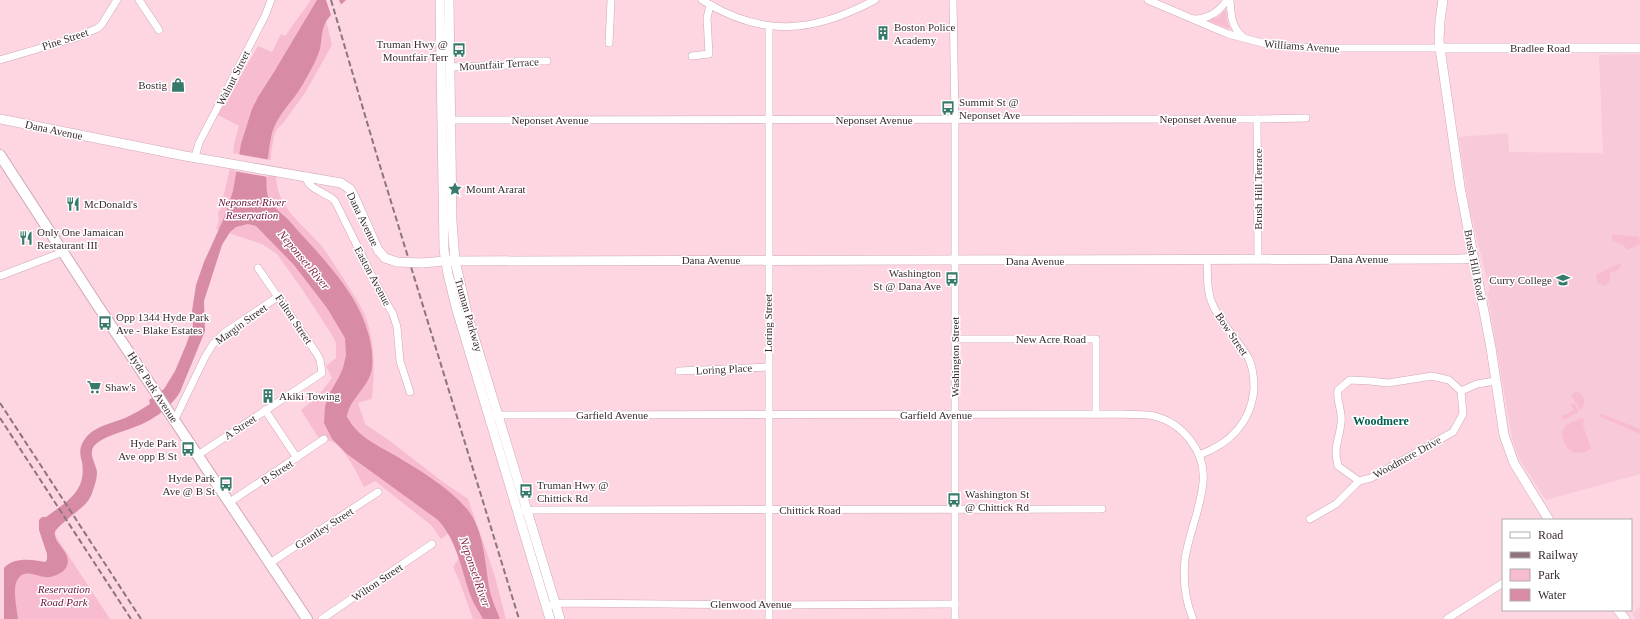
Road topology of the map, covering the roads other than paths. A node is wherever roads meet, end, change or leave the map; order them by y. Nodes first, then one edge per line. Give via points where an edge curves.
1 (117, 0) edge
2 (139, 0) edge
3 (271, 0) edge
4 (440, 0) edge
5 (449, 0) edge
6 (610, 0) edge
7 (702, 0) edge
8 (874, 0) edge
9 (952, 0) edge
10 (1148, 0) edge
11 (1227, 0) edge
12 (1230, 0) edge
13 (1443, 0) edge
14 (710, 4) junction
15 (1190, 18) junction
16 (769, 26) junction
17 (159, 30) dead end
18 (1244, 39) junction
19 (609, 44) dead end
20 (1440, 48) junction
21 (1640, 48) edge
22 (692, 56) dead end
23 (0, 60) edge
24 (547, 61) dead end
25 (450, 67) junction
26 (1306, 118) dead end
27 (0, 119) edge
28 (1257, 119) junction
29 (446, 120) junction
30 (768, 120) junction
31 (955, 120) junction
32 (0, 155) edge
33 (195, 157) junction
34 (306, 176) junction
35 (63, 252) junction
36 (1474, 258) junction
37 (768, 260) junction
38 (1207, 260) junction
39 (1258, 260) junction
40 (450, 261) junction
41 (955, 261) junction
42 (258, 268) dead end
43 (0, 276) edge
44 (279, 296) junction
45 (955, 339) junction
46 (768, 367) junction
47 (679, 371) dead end
48 (322, 373) joint
49 (1495, 381) junction
50 (1461, 390) junction
51 (410, 392) dead end
52 (265, 410) junction
53 (1096, 414) junction
54 (172, 415) junction
55 (768, 415) junction
56 (955, 415) junction
57 (494, 416) junction
58 (324, 440) dead end
59 (198, 455) junction
60 (1199, 455) junction
61 (298, 458) junction
62 (1359, 481) junction
63 (378, 492) dead end
64 (230, 502) junction
65 (1102, 508) dead end
66 (769, 510) junction
67 (955, 510) junction
68 (523, 511) junction
69 (1310, 519) dead end
70 (1548, 519) edge
71 (432, 544) dead end
72 (270, 563) junction
73 (1502, 584) edge
74 (955, 604) junction
75 (551, 605) junction
76 (769, 605) junction
77 (1619, 611) edge
78 (303, 618) edge
79 (322, 619) edge
80 (550, 619) edge
81 (560, 619) edge
82 (769, 619) edge
83 (955, 619) edge
84 (1193, 619) edge
85 (1447, 619) edge
86 (1625, 619) edge

1 - 23 street, Pine Street via 98,28 75,38
2 - 17 street
3 - 33 street, Walnut Street via 199,143
4 - 29 street, Truman Parkway
5 - 25 street, Truman Parkway
6 - 19 street
7 - 14 street
8 - 16 street via 854,11 816,24 795,27
9 - 31 street, Washington Street
10 - 15 street, Williams Avenue
11 - 15 street via 1209,16 1200,19
12 - 18 street via 1232,22
13 - 20 street, Brush Hill Road via 1439,26
14 - 16 street via 743,19
14 - 22 street via 709,54
15 - 18 street, Williams Avenue
16 - 30 street, Loring Street
18 - 20 street, Williams Avenue via 1301,48
20 - 21 street, Bradlee Road
20 - 36 street, Brush Hill Road via 1460,187
24 - 25 street, Mountfair Terrace
25 - 29 street, Truman Parkway
26 - 28 street, Neponset Avenue
27 - 33 street, Dana Avenue
28 - 31 street, Neponset Avenue
28 - 39 street, Brush Hill Terrace
29 - 30 street, Neponset Avenue
29 - 40 street, Truman Parkway via 442,198
30 - 31 street, Neponset Avenue
30 - 37 street, Loring Street
31 - 41 street, Washington Street
32 - 35 main road, Hyde Park Avenue
33 - 34 street, Dana Avenue
34 - 40 street, Dana Avenue, bridge via 337,181 350,189 378,250 385,258 397,262
34 - 51 street, Easton Avenue via 310,185 335,201 393,314 397,327 400,361
35 - 43 street
35 - 54 main road, Hyde Park Avenue
36 - 39 street, Dana Avenue
36 - 49 street, Brush Hill Road
37 - 40 street, Dana Avenue
37 - 41 street, Dana Avenue
37 - 46 street, Loring Street
38 - 39 street, Dana Avenue
38 - 41 street, Dana Avenue
38 - 60 street, Bow Street via 1211,302 1248,358 1254,386 1250,410 1238,430 1224,443
40 - 57 street, Truman Parkway
41 - 45 street, Washington Street
42 - 44 street, Fulton Street
44 - 48 street, Fulton Street via 317,354
44 - 54 street, Margin Street via 224,333 213,344
45 - 53 street, New Acre Road via 1096,339
45 - 56 street, Washington Street
46 - 47 street, Loring Place
46 - 55 street, Loring Street
48 - 52 street, A Street
49 - 50 street
49 - 70 street, Brush Hill Road via 1508,450
50 - 62 street, Woodmere Drive via 1463,414 1453,432 1371,478
50 - 62 street, Woodmere Drive via 1449,380 1432,376 1392,383 1350,380 1338,390 1342,423 1335,454 1338,466
52 - 59 street, A Street
52 - 61 street
53 - 56 street, Garfield Avenue
53 - 60 street, Garfield Avenue via 1160,418 1182,431
54 - 59 main road, Hyde Park Avenue
55 - 56 street, Garfield Avenue
55 - 57 street, Garfield Avenue
55 - 66 street, Loring Street
56 - 67 street, Washington Street
57 - 68 street, Truman Parkway
58 - 61 street, B Street
59 - 64 main road, Hyde Park Avenue
60 - 84 street, Garfield Avenue via 1203,483 1184,570 1185,592
61 - 64 street, B Street
62 - 69 street via 1336,504
63 - 72 street, Grantley Street
64 - 72 main road, Hyde Park Avenue
65 - 67 street, Chittick Road
66 - 67 street, Chittick Road
66 - 68 street, Chittick Road
66 - 76 street, Loring Street
67 - 74 street, Washington Street
68 - 75 street, Truman Parkway
71 - 79 street, Wilton Street
72 - 78 main road, Hyde Park Avenue
73 - 85 street
74 - 76 street, Glenwood Avenue
74 - 83 street, Washington Street
75 - 76 street, Glenwood Avenue
75 - 80 street, Truman Parkway
75 - 81 street, Truman Parkway
76 - 82 street, Loring Street
77 - 86 street

